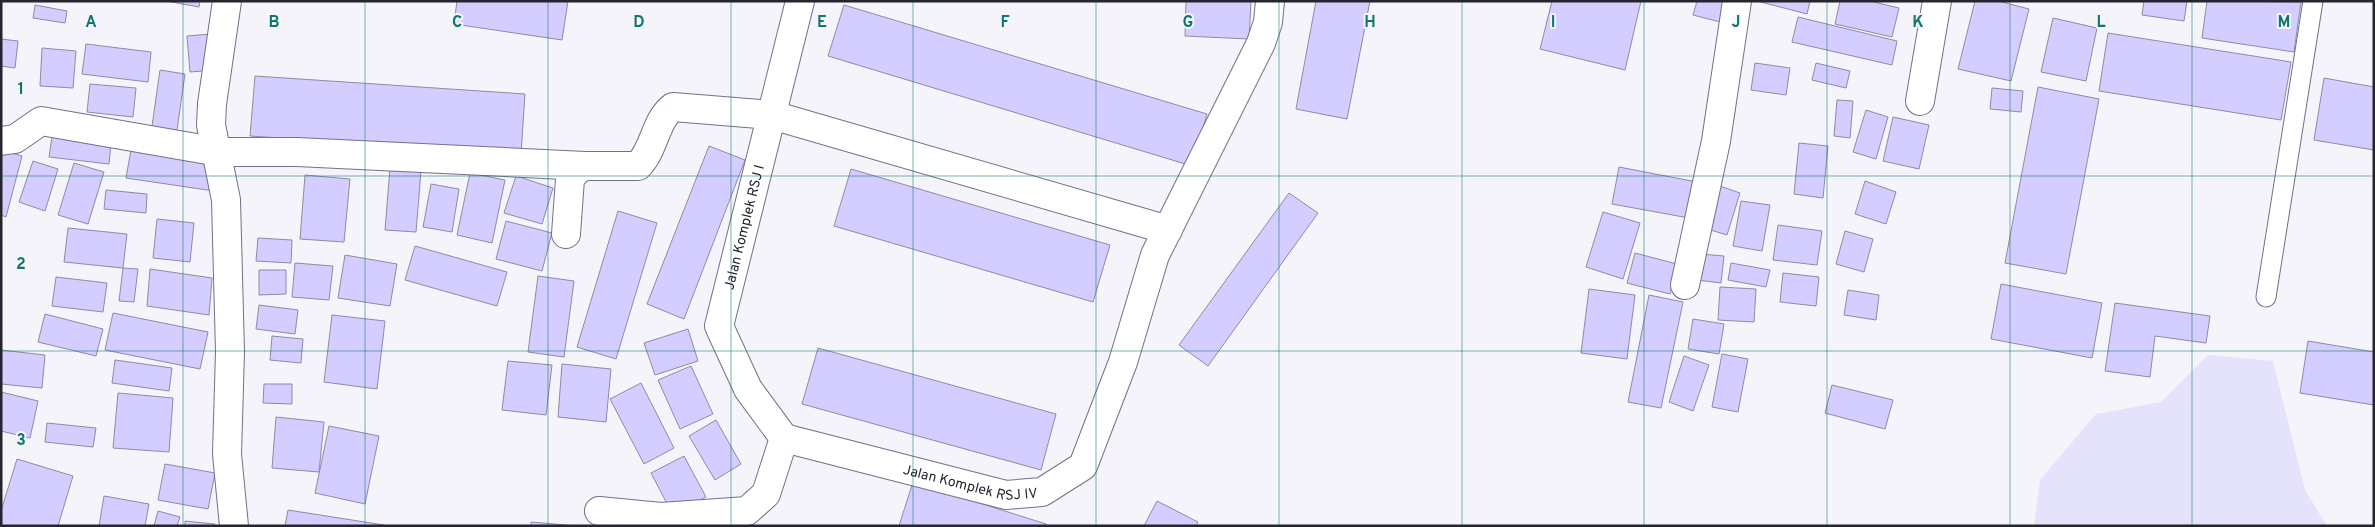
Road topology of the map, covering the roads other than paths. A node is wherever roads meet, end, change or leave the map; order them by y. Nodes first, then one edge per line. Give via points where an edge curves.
1 (228, 1) edge
2 (800, 1) edge
3 (1270, 1) edge
4 (1737, 1) edge
5 (1937, 1) edge
6 (2313, 1) edge
7 (1920, 101) dead end
8 (772, 115) junction
9 (1, 141) edge
10 (218, 152) junction
11 (585, 166) junction
12 (1168, 230) junction
13 (566, 234) dead end
14 (1685, 285) dead end
15 (2266, 297) dead end
16 (784, 438) junction
17 (599, 511) dead end
18 (234, 526) edge

1 - 10 street via 212,104 211,125
2 - 8 street, Jalan Komplek RSJ I
3 - 12 street, Jalan Komplek RSJ IV via 1261,43
4 - 14 street via 1716,141
5 - 7 street
6 - 15 lane
8 - 11 street via 673,107 665,113 648,156 638,166
8 - 12 street
8 - 16 street, Jalan Komplek RSJ I via 719,326 748,389
9 - 10 street via 15,139 42,122 52,122
10 - 11 street via 297,152
10 - 18 street via 226,200 230,352 227,454
11 - 13 street via 577,170 570,180
12 - 16 street, Jalan Komplek RSJ IV via 1155,255 1124,362 1083,466 1042,492 1006,495
16 - 17 street via 766,494 747,511 661,517

